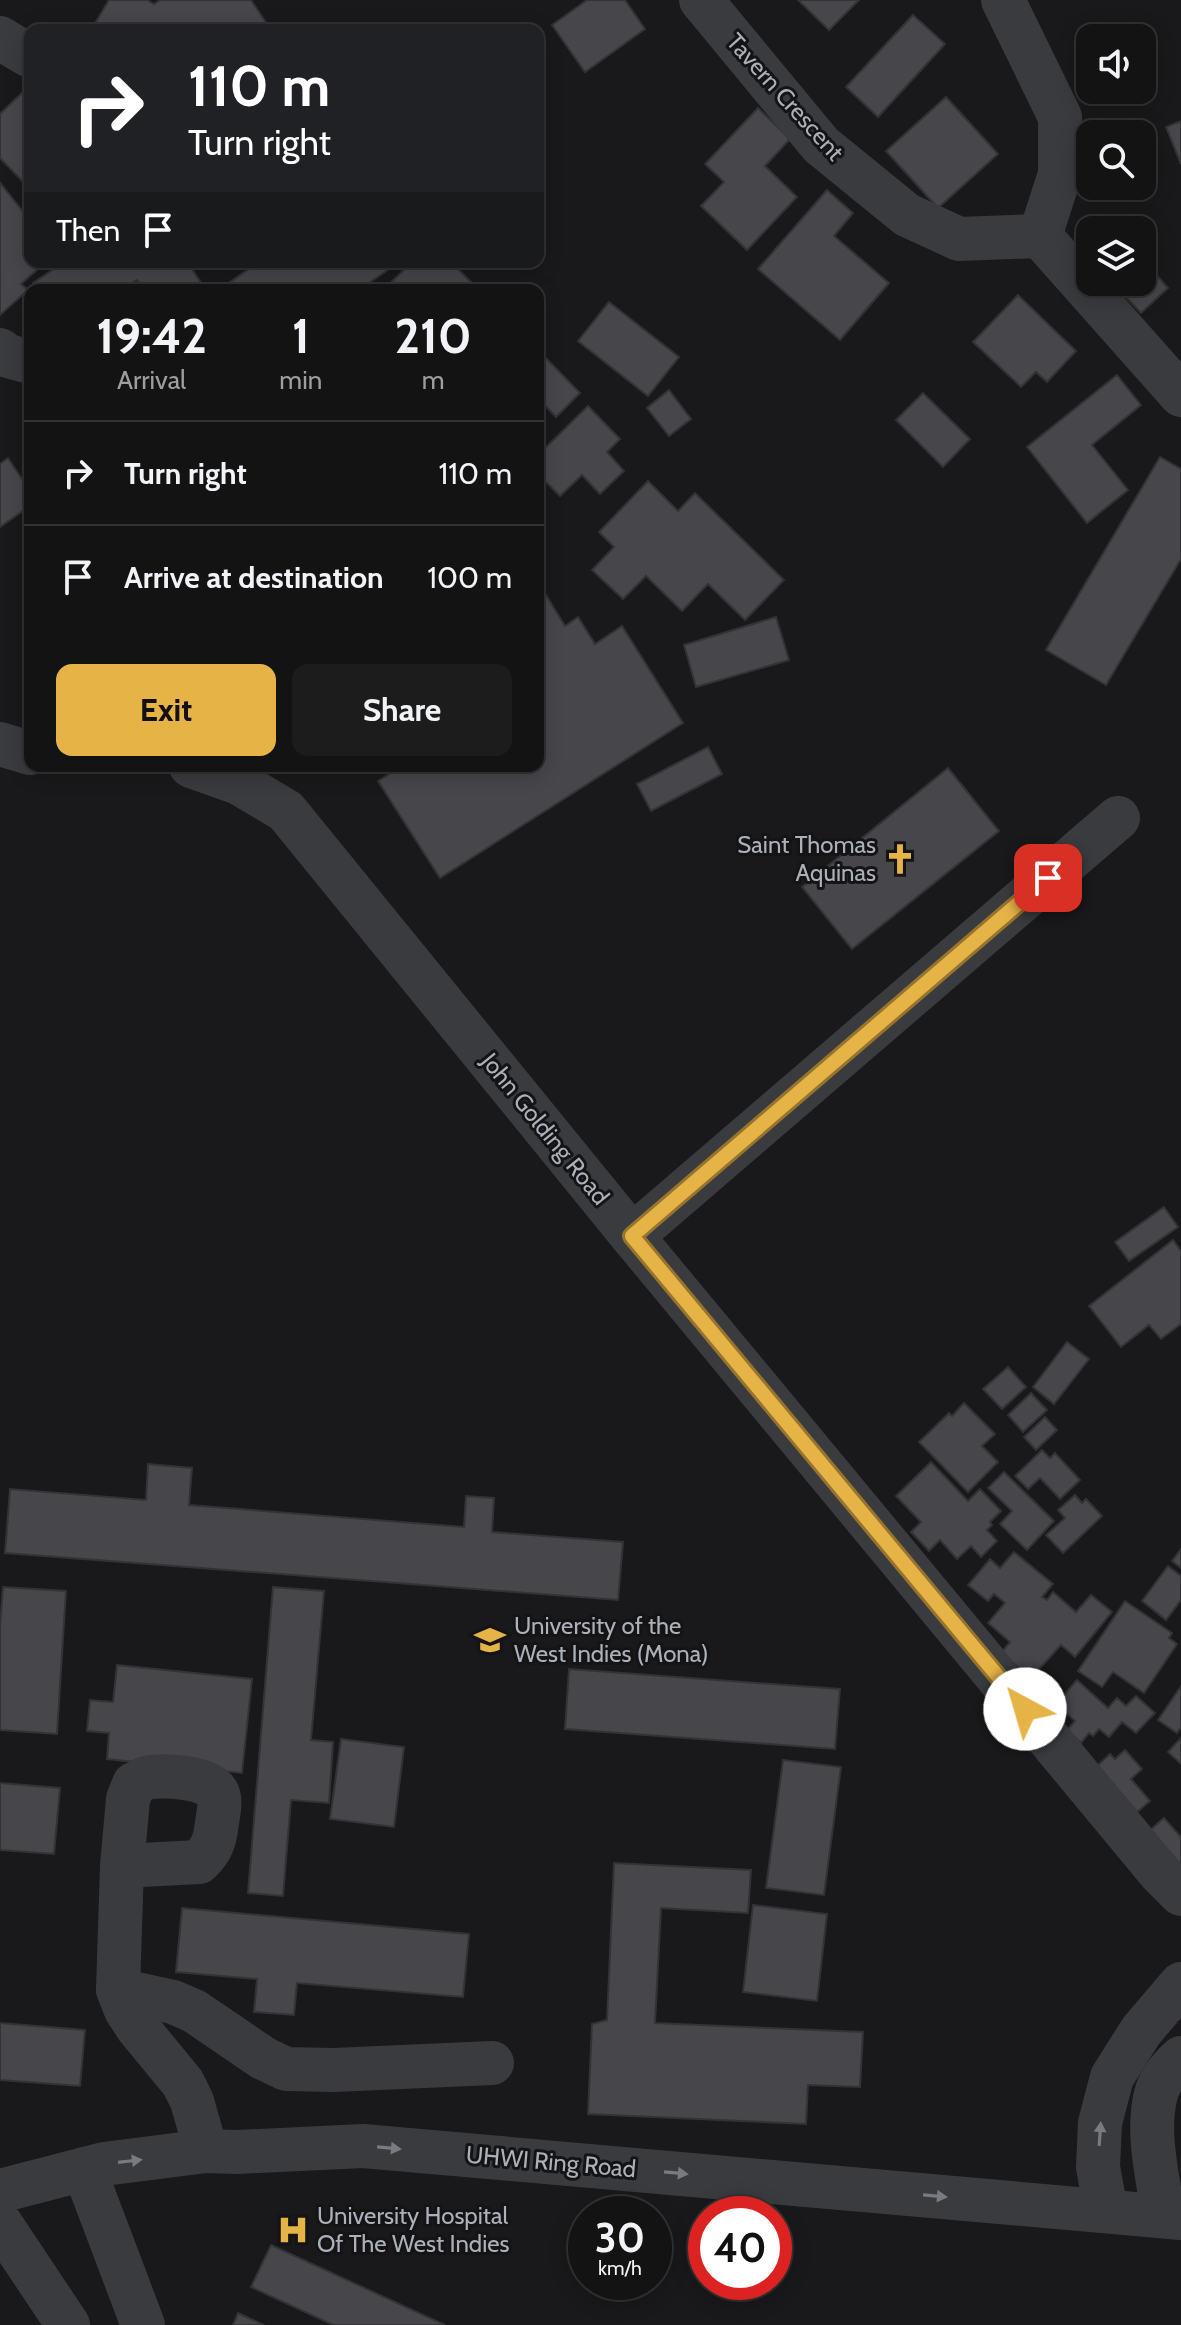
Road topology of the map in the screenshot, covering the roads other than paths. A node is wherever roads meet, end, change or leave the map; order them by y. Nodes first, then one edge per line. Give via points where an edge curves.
1 (701, 0) edge
2 (1003, 0) edge
3 (0, 38) edge
4 (24, 52) edge
5 (1040, 236) junction
6 (0, 350) edge
7 (24, 360) edge
8 (1181, 395) edge
9 (0, 744) edge
10 (24, 751) edge
11 (240, 774) edge
12 (1118, 818) dead end
13 (632, 1236) junction
14 (122, 1866) dead end
15 (1181, 1894) edge
16 (1181, 1984) edge
17 (118, 1990) junction
18 (1181, 2058) edge
19 (492, 2063) dead end
20 (206, 2151) junction
21 (84, 2169) junction
22 (0, 2191) edge
23 (1106, 2211) junction
24 (1172, 2216) edge
25 (0, 2223) edge
26 (68, 2325) edge
27 (143, 2325) edge

1 - 5 street, Tavern Crescent via 821,145 907,215 959,239
2 - 5 street via 1060,117 1060,174
3 - 4 street
5 - 8 street
6 - 7 street
9 - 10 street
11 - 13 street, John Golding Road via 286,811
12 - 13 street
13 - 15 street, John Golding Road
14 - 17 street
23 -> 16 street via 1098,2167 1100,2123 1112,2077 1141,2031
17 - 19 street via 194,2011 286,2069
17 - 20 street via 137,2027 183,2083
18 - 24 street via 1156,2092 1152,2132
21 -> 20 street, UHWI Ring Road
20 -> 23 street, UHWI Ring Road via 363,2146
21 - 22 street, UHWI Ring Road
21 - 27 street
23 - 24 street, UHWI Ring Road
25 - 26 street

